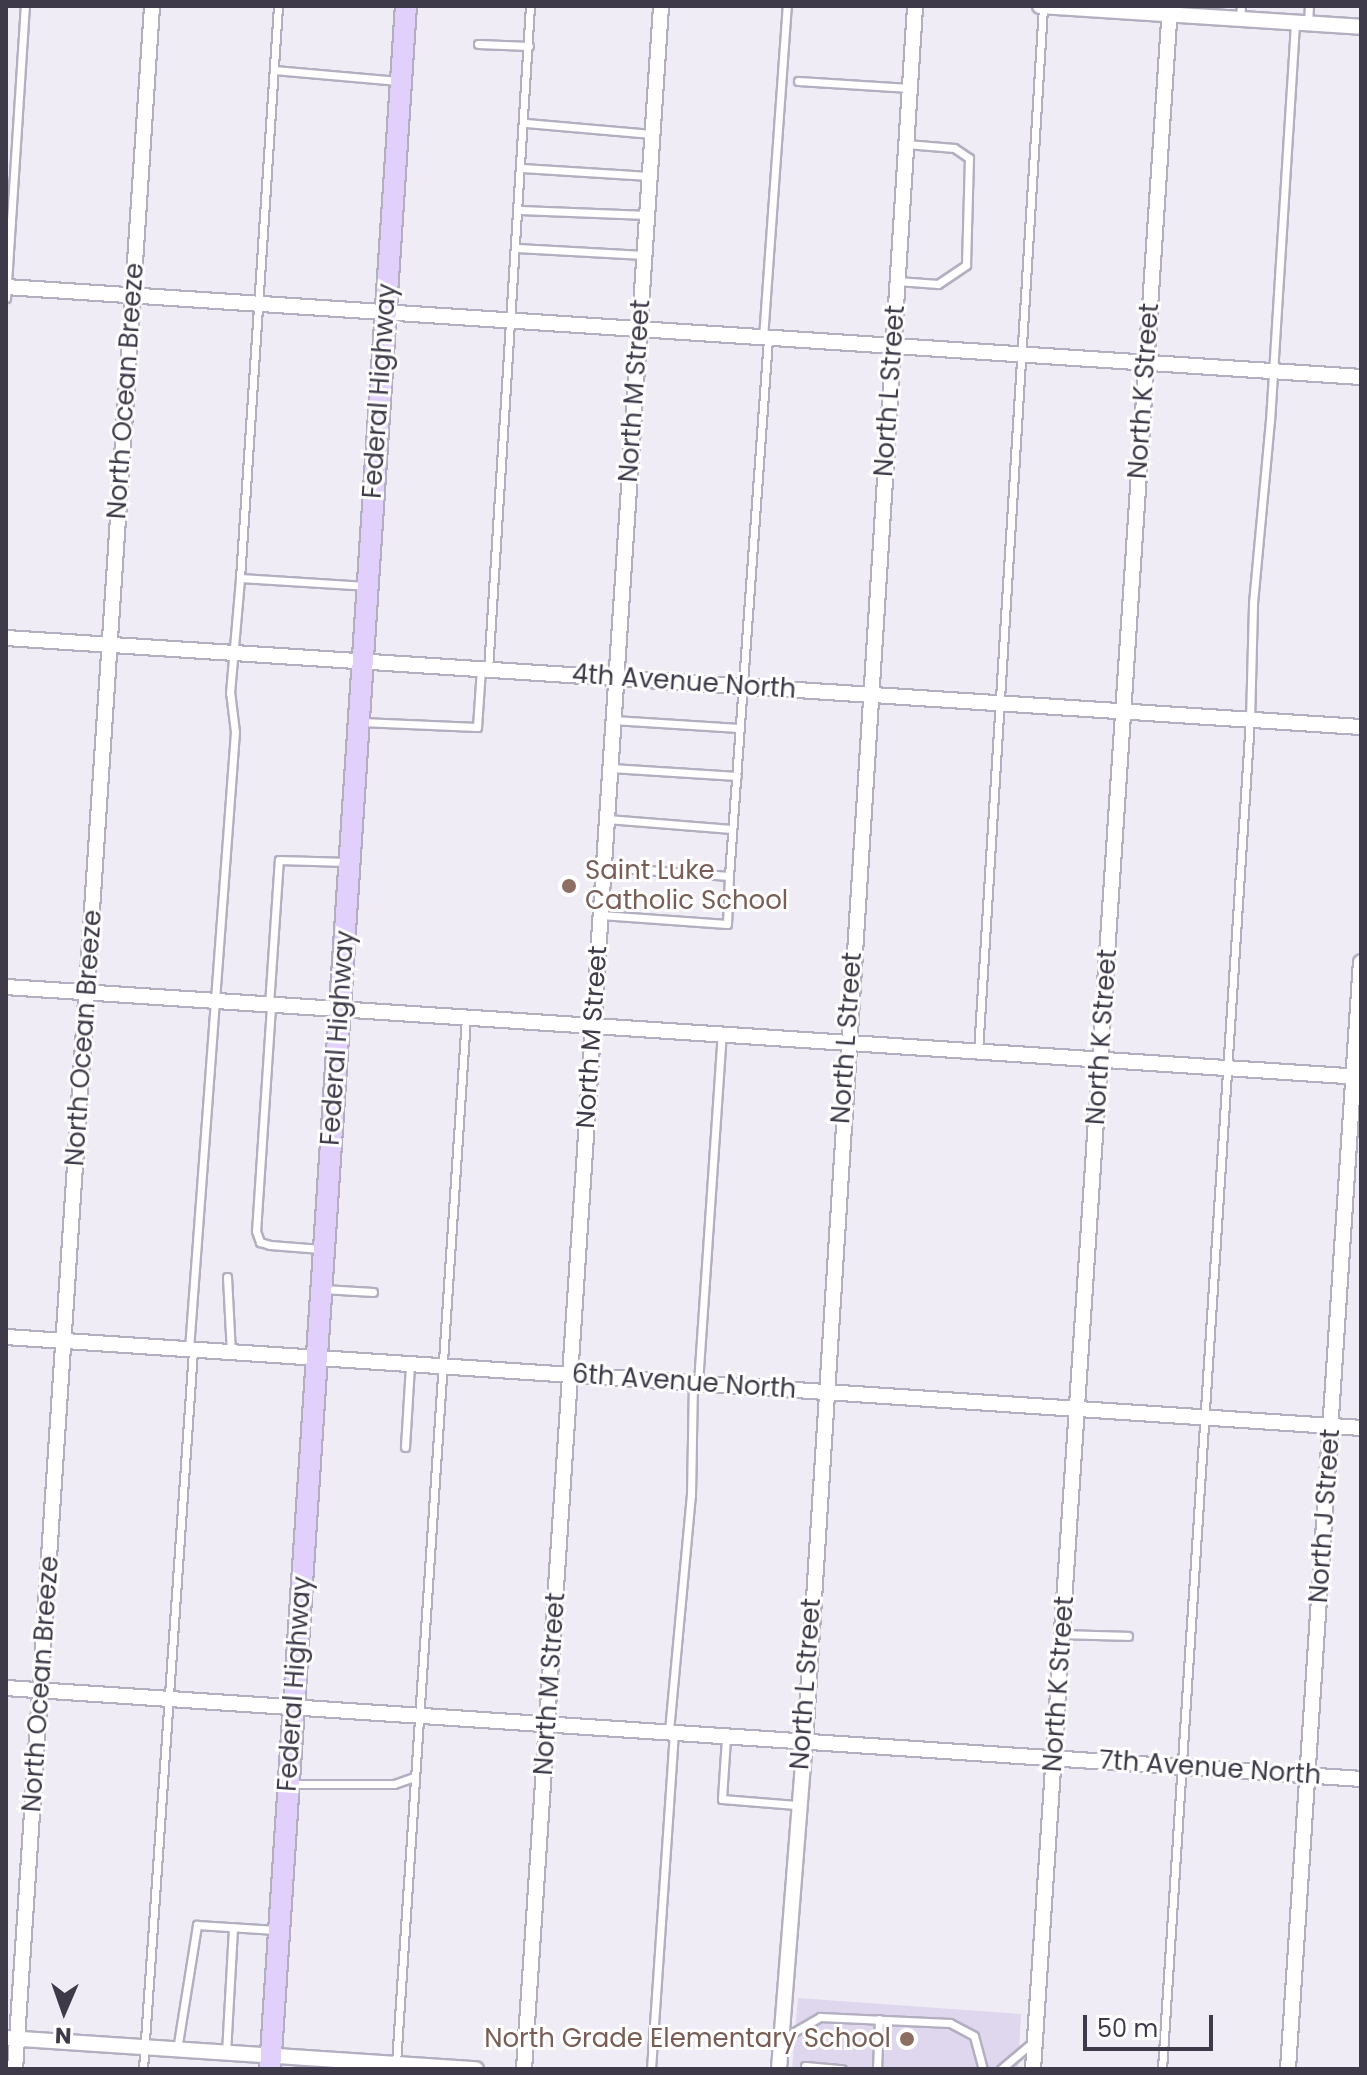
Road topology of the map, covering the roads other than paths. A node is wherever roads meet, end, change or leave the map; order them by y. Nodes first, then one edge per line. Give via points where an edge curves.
1 (25, 6) edge
2 (152, 6) edge
3 (278, 6) edge
4 (406, 6) edge
5 (530, 6) edge
6 (661, 6) edge
7 (787, 6) edge
8 (915, 6) edge
9 (1042, 6) edge
10 (1309, 6) edge
11 (1074, 7) edge
12 (1130, 9) edge
13 (1170, 10) edge
14 (1241, 12) edge
15 (1302, 23) junction
16 (1361, 27) edge
17 (478, 44) dead end
18 (529, 46) junction
19 (274, 70) junction
20 (401, 81) junction
21 (798, 81) dead end
22 (910, 88) junction
23 (526, 123) junction
24 (652, 134) junction
25 (906, 144) junction
26 (522, 168) junction
27 (649, 176) junction
28 (520, 210) junction
29 (647, 215) junction
30 (517, 248) junction
31 (644, 255) junction
32 (897, 281) junction
33 (6, 288) edge
34 (133, 296) junction
35 (6, 298) edge
36 (259, 304) junction
37 (385, 312) junction
38 (512, 321) junction
39 (639, 330) junction
40 (765, 338) junction
41 (893, 346) junction
42 (1017, 355) junction
43 (1146, 363) junction
44 (1273, 372) junction
45 (1361, 377) edge
46 (240, 578) junction
47 (368, 586) junction
48 (6, 638) edge
49 (110, 644) junction
50 (235, 653) junction
51 (363, 662) junction
52 (484, 670) junction
53 (616, 678) junction
54 (743, 686) junction
55 (870, 695) junction
56 (997, 703) junction
57 (1123, 712) junction
58 (613, 720) junction
59 (1250, 720) junction
60 (359, 722) junction
61 (1361, 727) edge
62 (739, 728) junction
63 (610, 768) junction
64 (737, 776) junction
65 (607, 819) junction
66 (732, 829) junction
67 (350, 862) junction
68 (604, 867) junction
69 (729, 876) junction
70 (601, 915) junction
71 (1361, 962) edge
72 (6, 987) edge
73 (87, 993) junction
74 (214, 1001) junction
75 (270, 1005) junction
76 (340, 1010) junction
77 (466, 1018) junction
78 (593, 1026) junction
79 (722, 1035) junction
80 (847, 1043) junction
81 (978, 1052) junction
82 (1100, 1060) junction
83 (1225, 1068) junction
84 (1357, 1077) edge
85 (324, 1249) junction
86 (227, 1277) dead end
87 (321, 1289) junction
88 (373, 1292) dead end
89 (6, 1337) edge
90 (64, 1341) junction
91 (191, 1350) junction
92 (231, 1353) junction
93 (316, 1359) junction
94 (410, 1365) junction
95 (442, 1367) junction
96 (570, 1375) junction
97 (696, 1383) junction
98 (823, 1392) junction
99 (1077, 1408) junction
100 (1203, 1417) junction
101 (1330, 1425) junction
102 (1361, 1428) edge
103 (405, 1447) dead end
104 (1062, 1634) junction
105 (1128, 1636) dead end
106 (6, 1688) edge
107 (41, 1690) junction
108 (169, 1698) junction
109 (293, 1706) junction
110 (419, 1715) junction
111 (547, 1723) junction
112 (672, 1732) junction
113 (726, 1735) junction
114 (805, 1741) junction
115 (1054, 1757) junction
116 (1180, 1765) junction
117 (1308, 1776) junction
118 (414, 1777) junction
119 (1361, 1779) edge
120 (288, 1783) junction
121 (796, 1805) junction
122 (233, 1927) junction
123 (278, 1930) junction
124 (879, 2019) junction
125 (12, 2038) edge
126 (781, 2041) junction
127 (1035, 2041) junction
128 (145, 2048) junction
129 (177, 2050) junction
130 (226, 2053) junction
131 (270, 2063) edge
132 (805, 2066) dead end
133 (396, 2067) edge
134 (15, 2069) edge
135 (143, 2069) edge
136 (476, 2069) edge
137 (524, 2069) edge
138 (651, 2069) edge
139 (779, 2069) edge
140 (842, 2069) edge
141 (877, 2069) edge
142 (983, 2069) edge
143 (1001, 2069) edge
144 (1033, 2069) edge
145 (1162, 2069) edge
146 (1288, 2069) edge

1 - 33 lane
2 - 34 street, North Ocean Breeze
3 - 19 lane
4 - 20 main road, Federal Highway
5 - 18 lane
6 - 24 street, North M Street
7 - 40 lane
8 - 22 street, North L Street
9 - 11 street
9 - 42 lane
10 - 15 lane
11 - 12 street
12 - 13 street
13 - 14 street
13 - 43 street, North K Street
14 - 15 street
15 - 16 street
15 - 44 lane
17 - 18 lane
18 - 23 lane
19 - 20 lane
19 - 36 lane
20 - 37 main road, Federal Highway
21 - 22 lane
22 - 25 street, North L Street
23 - 24 lane
23 - 26 lane
24 - 27 street, North M Street
25 - 32 street, North L Street
25 - 32 lane via 954,148 969,158 966,265 938,284
26 - 27 lane
26 - 28 lane
27 - 29 street, North M Street
28 - 29 lane
28 - 30 lane
29 - 31 street, North M Street
30 - 31 lane
30 - 38 lane
31 - 39 street, North M Street
32 - 41 street, North L Street
33 - 34 street
33 - 35 lane
34 - 36 street
34 - 49 street, North Ocean Breeze
36 - 37 street
36 - 46 lane
37 - 38 street
37 - 47 main road, Federal Highway
38 - 39 street
38 - 52 lane
39 - 40 street
39 - 53 street, North M Street
40 - 41 street
40 - 54 lane
41 - 42 street
41 - 55 street, North L Street
42 - 43 street
42 - 56 lane
43 - 44 street
43 - 57 street, North K Street
44 - 45 street
44 - 59 lane via 1253,603
46 - 47 lane
46 - 50 lane
47 - 51 main road, Federal Highway
48 - 49 street, 4th Avenue North
49 - 50 street, 4th Avenue North
49 - 73 street, North Ocean Breeze
50 - 51 street, 4th Avenue North
50 - 74 lane via 230,693 235,732
51 - 52 street, 4th Avenue North
51 - 60 main road, Federal Highway
52 - 53 street, 4th Avenue North
52 - 60 lane via 477,727
53 - 54 street, 4th Avenue North
53 - 58 street, North M Street
54 - 55 street, 4th Avenue North
54 - 62 lane
55 - 56 street, 4th Avenue North
55 - 80 street, North L Street
56 - 57 street, 4th Avenue North
56 - 81 lane
57 - 59 street, 4th Avenue North
57 - 82 street, North K Street
58 - 62 lane
58 - 63 street, North M Street
59 - 61 street, 4th Avenue North
59 - 83 lane
60 - 67 main road, Federal Highway
62 - 64 lane
63 - 64 lane
63 - 65 street, North M Street
64 - 66 lane
65 - 66 lane
65 - 68 street, North M Street
66 - 69 lane
67 - 75 lane via 279,860
67 - 76 main road, Federal Highway
68 - 69 lane
68 - 70 street, North M Street
69 - 70 lane via 727,924
70 - 78 street, North M Street
71 - 84 street, North J Street
72 - 73 street
73 - 74 street
73 - 90 street, North Ocean Breeze
74 - 75 street
74 - 91 lane
75 - 76 street
75 - 85 lane via 256,1231 260,1242 270,1245
76 - 77 street
76 - 85 main road, Federal Highway
77 - 78 street
77 - 95 lane
78 - 79 street
78 - 96 street, North M Street
79 - 80 street
79 - 97 lane
80 - 81 street
80 - 98 street, North L Street
81 - 82 street
82 - 83 street
82 - 99 street, North K Street
83 - 84 street
83 - 100 lane
84 - 101 street, North J Street
85 - 87 main road, Federal Highway
86 - 92 lane
87 - 88 lane
87 - 93 main road, Federal Highway
89 - 90 street, 6th Avenue North
90 - 91 street, 6th Avenue North
90 - 107 street, North Ocean Breeze
91 - 92 street, 6th Avenue North
91 - 108 lane
92 - 93 street, 6th Avenue North
93 - 94 street, 6th Avenue North
93 - 109 main road, Federal Highway
94 - 95 street, 6th Avenue North
94 - 103 lane
95 - 96 street, 6th Avenue North
95 - 110 lane
96 - 97 street, 6th Avenue North
96 - 111 street, North M Street
97 - 98 street, 6th Avenue North
97 - 112 lane
98 - 99 street, 6th Avenue North
98 - 114 street, North L Street
99 - 100 street, 6th Avenue North
99 - 104 street, North K Street
100 - 101 street, 6th Avenue North
100 - 116 lane
101 - 102 street, 6th Avenue North
101 - 117 street, North J Street
104 - 105 lane
104 - 115 street, North K Street
106 - 107 street, 7th Avenue North
107 - 108 street, 7th Avenue North
107 - 125 street, North Ocean Breeze
108 - 109 street, 7th Avenue North
108 - 128 lane
109 - 110 street, 7th Avenue North
109 - 120 main road, Federal Highway
110 - 111 street, 7th Avenue North
110 - 118 lane
111 - 112 street, 7th Avenue North
111 - 137 street, North M Street
112 - 113 street, 7th Avenue North
112 - 138 lane
113 - 114 street, 7th Avenue North
113 - 121 lane via 722,1799
114 - 115 street, 7th Avenue North
114 - 121 street, North L Street
115 - 116 street, 7th Avenue North
115 - 127 street, North K Street
116 - 117 street, 7th Avenue North
116 - 145 lane
117 - 119 street, 7th Avenue North
117 - 146 street, North J Street
118 - 120 lane via 394,1784
118 - 133 lane
120 - 123 main road, Federal Highway
121 - 126 street, North L Street
122 - 123 lane
122 - 129 lane via 197,1925
122 - 130 lane
123 - 131 main road, Federal Highway
124 - 126 lane via 820,2017
124 - 141 lane
124 - 142 lane via 950,2023 974,2036
125 - 128 street
125 - 134 street, North Ocean Breeze
126 - 139 street, North L Street
127 - 143 lane
127 - 144 street, North K Street
128 - 129 street
128 - 135 lane
129 - 130 street
130 - 131 street
131 - 133 street
132 - 140 lane
133 - 136 street

